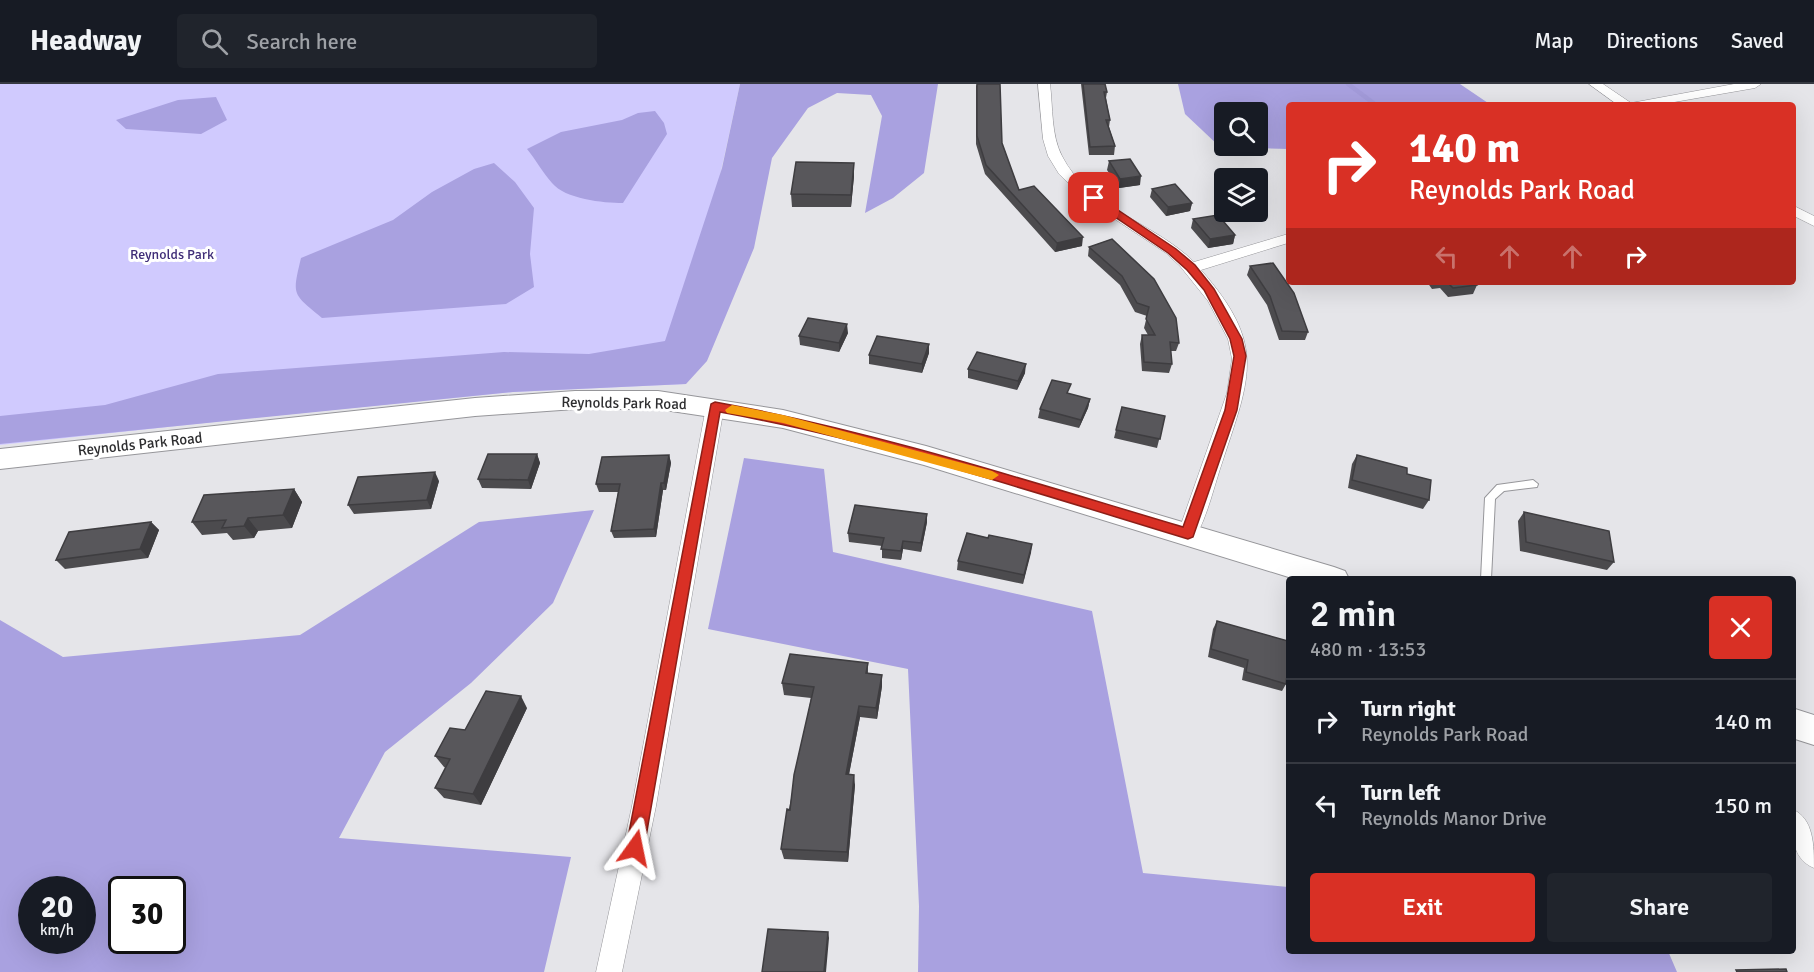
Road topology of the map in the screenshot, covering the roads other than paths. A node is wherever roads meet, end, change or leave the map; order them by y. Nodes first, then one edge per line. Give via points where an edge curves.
1 (1044, 84) edge
2 (1595, 84) edge
3 (1755, 84) edge
4 (1622, 102) edge
5 (1653, 102) edge
6 (1796, 211) edge
7 (1814, 222) edge
8 (1286, 239) edge
9 (1191, 268) junction
10 (715, 406) junction
11 (0, 459) edge
12 (1533, 484) dead end
13 (1188, 533) junction
14 (1324, 576) edge
15 (1486, 576) edge
16 (1796, 724) edge
17 (1814, 730) edge
18 (1796, 827) edge
19 (1814, 856) edge
20 (609, 972) edge

1 - 9 street via 1051,141 1063,168 1094,198
2 - 4 street
3 - 5 street
6 - 7 street
8 - 9 street
9 - 13 street via 1225,315 1240,356 1231,410
10 - 11 main road, Reynolds Park Road via 624,400 476,407
10 - 13 main road, Reynolds Park Road via 783,419 926,456
10 - 20 street via 644,806
12 - 15 lane via 1501,488 1490,498
13 - 14 main road, Reynolds Park Road
16 - 17 main road
18 - 19 street

